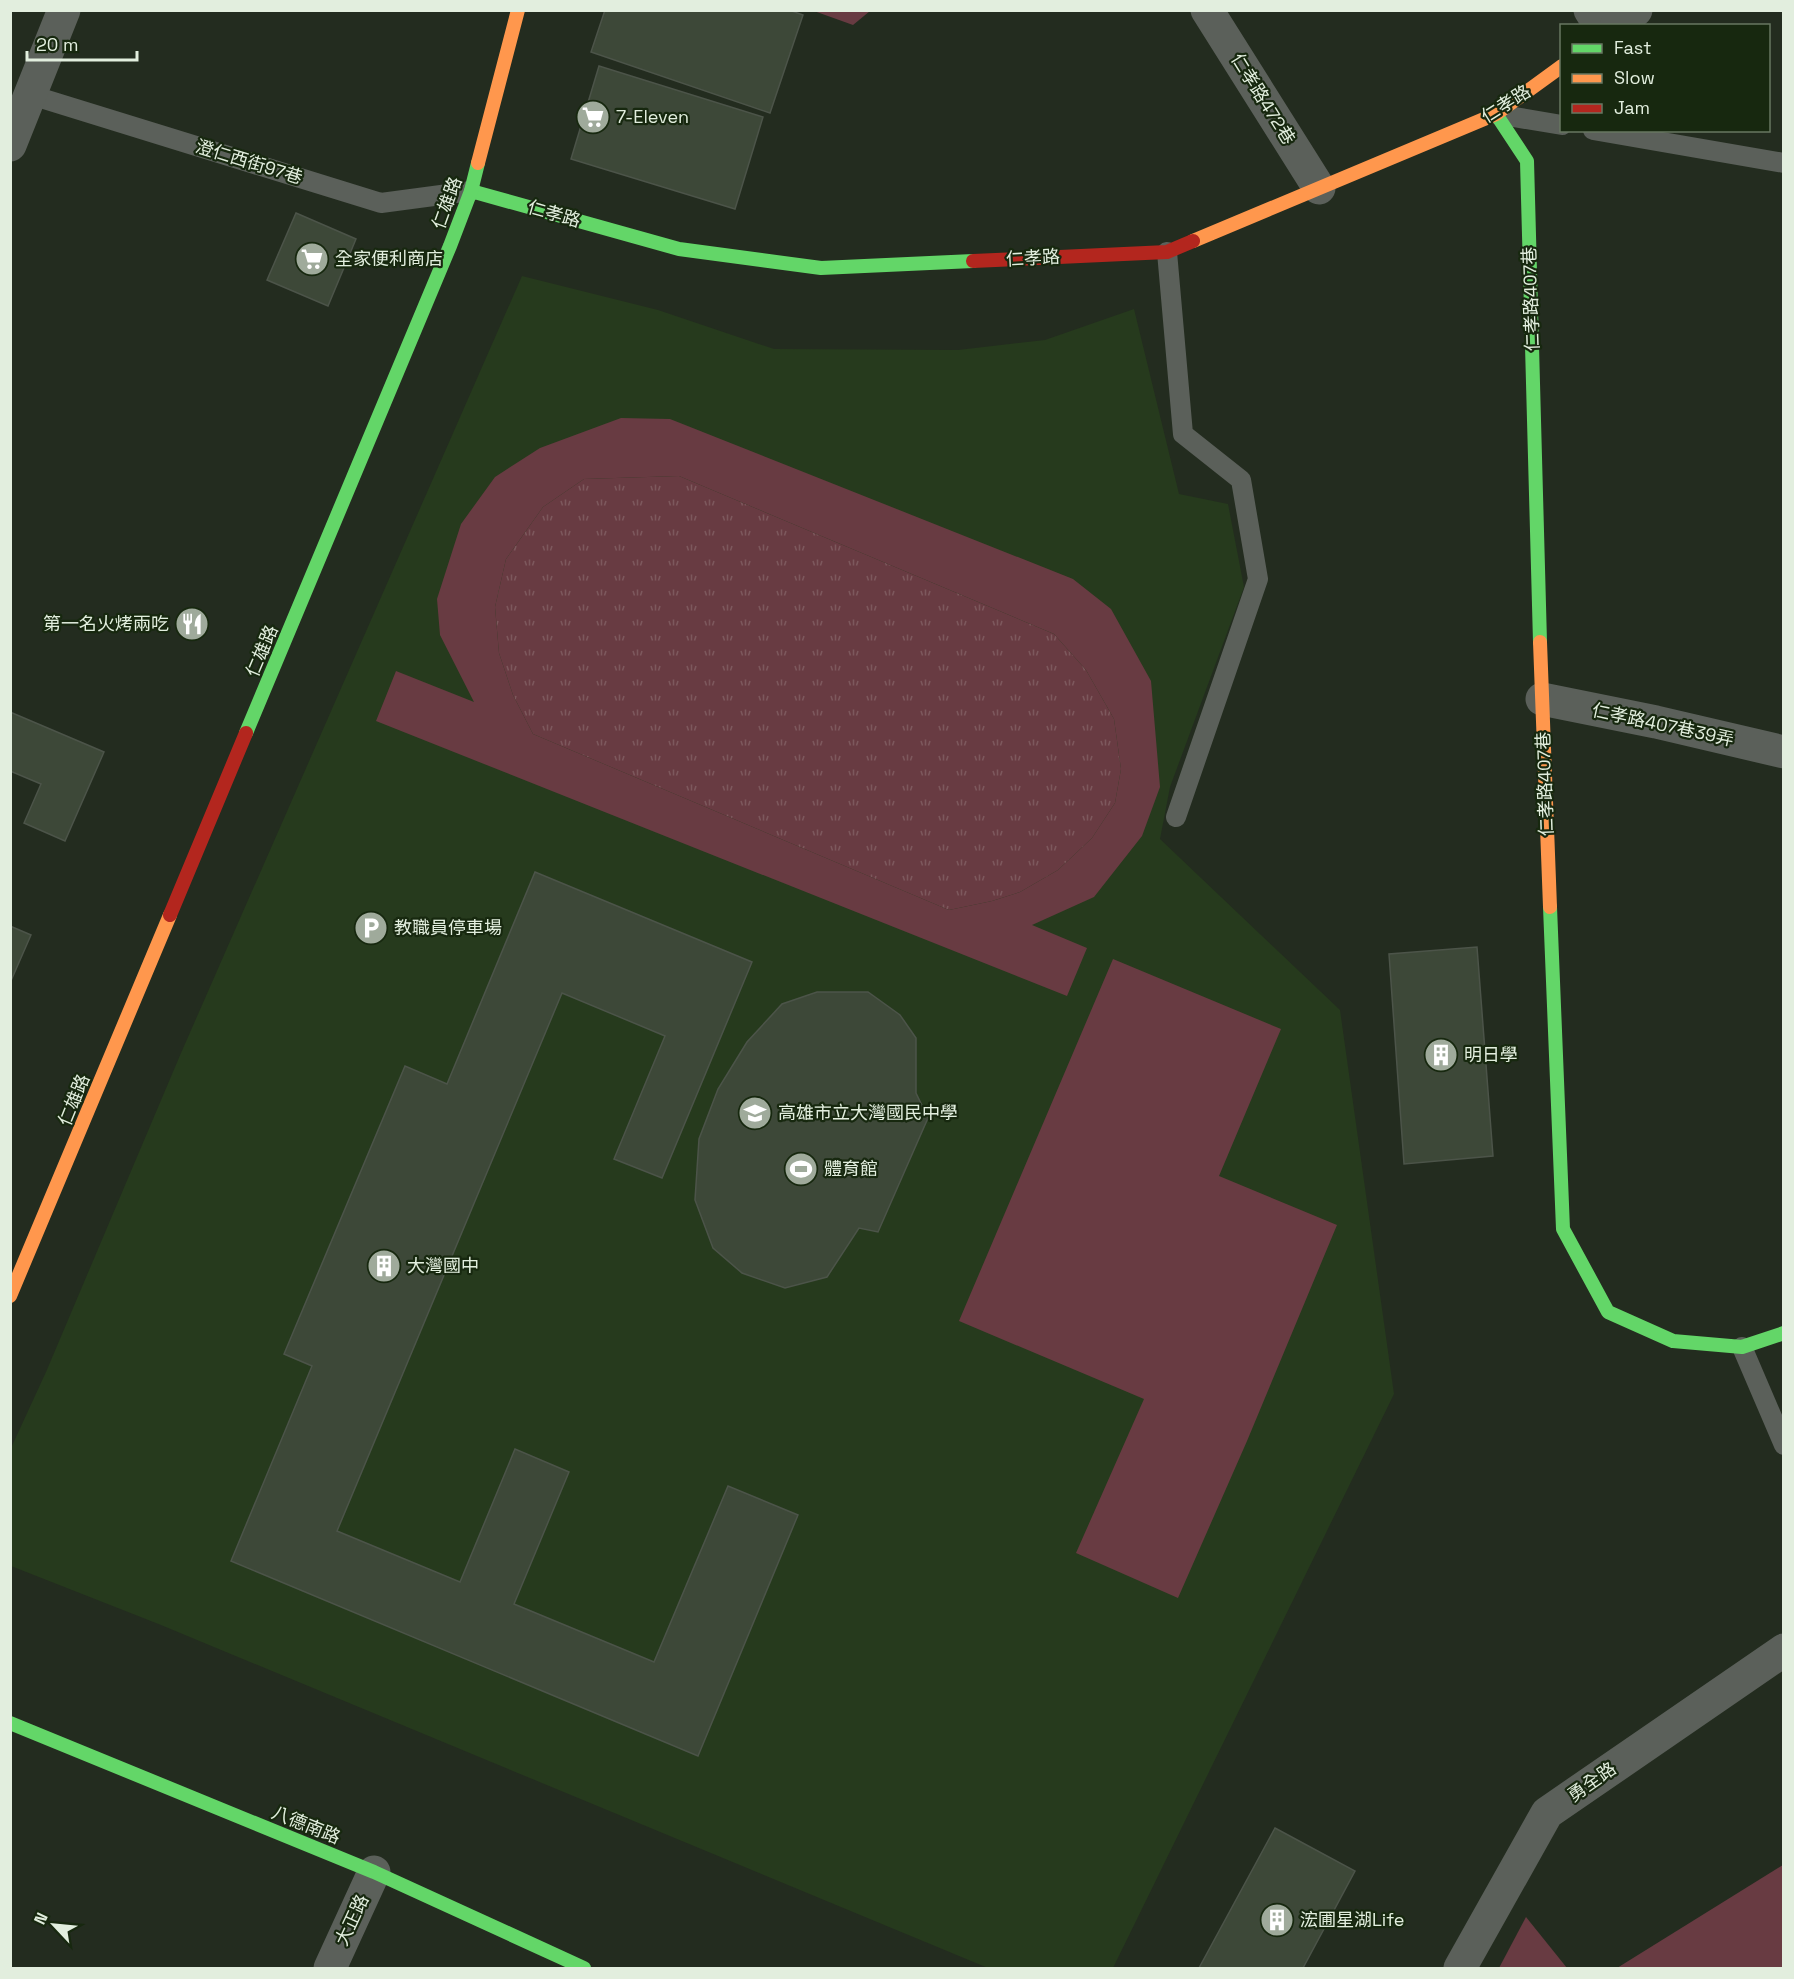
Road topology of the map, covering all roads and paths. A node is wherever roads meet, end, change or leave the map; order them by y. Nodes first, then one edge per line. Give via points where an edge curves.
1 (64, 10) edge
2 (519, 10) edge
3 (1207, 10) edge
4 (1590, 10) edge
5 (1636, 10) edge
6 (1599, 24) edge
7 (1618, 24) edge
8 (1560, 67) edge
9 (21, 93) edge
10 (1496, 114) junction
11 (1560, 125) edge
12 (1605, 132) edge
13 (10, 145) edge
14 (1784, 163) edge
15 (1319, 188) junction
16 (471, 190) junction
17 (1167, 252) junction
18 (1542, 699) junction
19 (1784, 752) edge
20 (1176, 817) dead end
21 (10, 1296) edge
22 (1784, 1333) edge
23 (1742, 1347) junction
24 (1784, 1445) edge
25 (1784, 1650) edge
26 (10, 1723) edge
27 (374, 1872) junction
28 (330, 1968) edge
29 (584, 1968) edge
30 (1460, 1968) edge

1 - 9 street
2 - 16 street, 仁雄路
3 - 15 street, 仁孝路472巷
4 - 6 street
5 - 7 street
8 - 10 street, 仁孝路
9 - 13 street
9 - 16 lane, 澄仁西街97巷 via 381,202
10 - 11 lane
10 - 15 street, 仁孝路
10 - 18 street, 仁孝路407巷 via 1527,161
12 - 14 lane
15 - 17 street, 仁孝路
16 - 17 street, 仁孝路 via 679,249 821,268
16 - 21 street, 仁雄路
17 - 20 lane via 1183,434 1241,480 1258,579
18 - 19 street, 仁孝路407巷39弄
18 - 23 street, 仁孝路407巷 via 1563,1229 1608,1312 1673,1341
22 - 23 street
23 - 24 lane
25 - 30 street, 勇全路 via 1547,1813
26 - 27 street, 八德南路
27 - 28 street, 大正路
27 - 29 street, 八德南路

